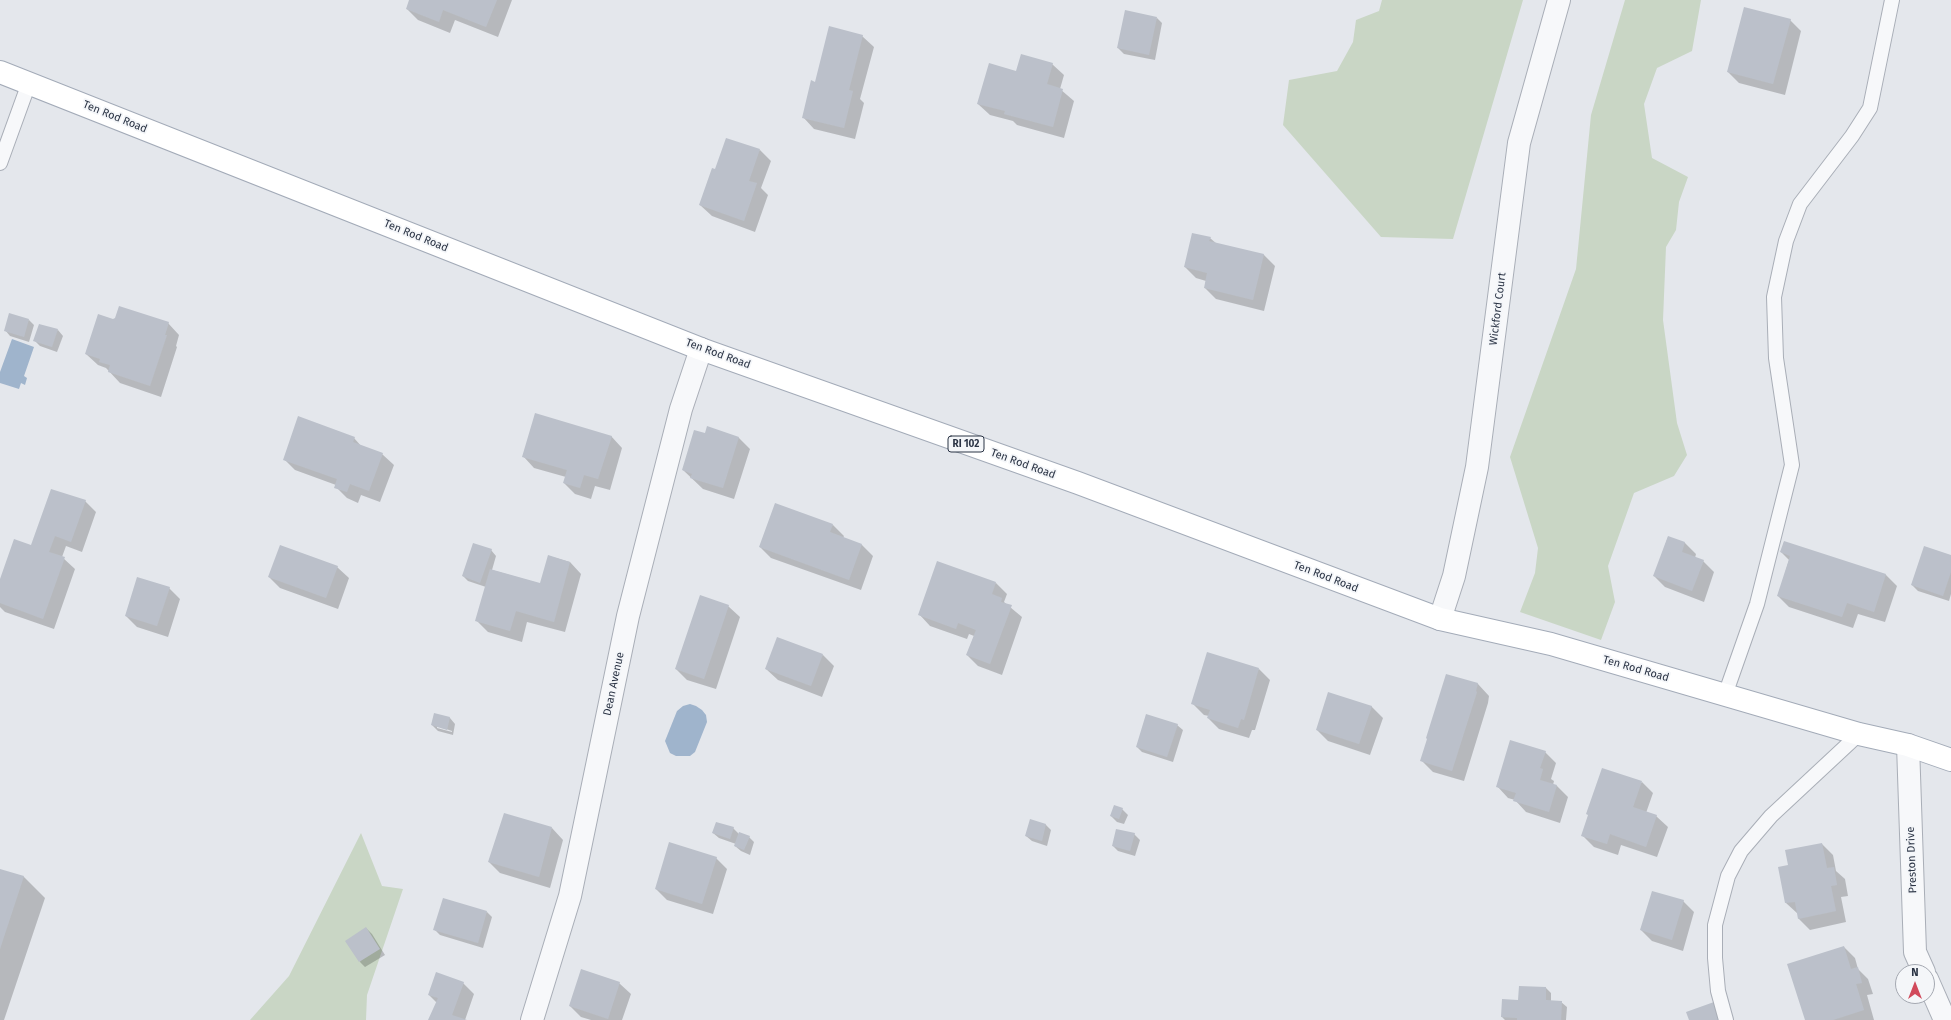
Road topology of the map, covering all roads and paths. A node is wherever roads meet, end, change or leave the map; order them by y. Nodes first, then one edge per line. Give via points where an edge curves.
1 (1559, 0) edge
2 (1892, 0) edge
3 (0, 72) edge
4 (29, 83) junction
5 (0, 163) edge
6 (701, 349) junction
7 (1440, 619) junction
8 (1725, 695) junction
9 (1859, 734) junction
10 (1908, 745) junction
11 (1951, 760) edge
12 (1920, 964) edge
13 (1935, 997) edge
14 (532, 1020) edge
15 (1726, 1020) edge
16 (1945, 1020) edge

1 - 7 street, Wickford Court via 1519,144 1477,466 1454,576
2 - 8 lane via 1870,108 1800,204 1786,241 1774,297 1776,358 1792,465 1757,604
3 - 4 main road, Ten Rod Road / RI 102
4 - 5 lane
4 - 6 main road, Ten Rod Road / RI 102
6 - 7 main road, Ten Rod Road / RI 102 via 1078,483
6 - 14 street, Dean Avenue via 681,409 628,616 570,896
7 - 8 main road, Ten Rod Road / RI 102 via 1551,644
8 - 9 main road, Ten Rod Road / RI 102
9 - 10 main road, Ten Rod Road / RI 102
9 - 15 lane via 1771,816 1742,851 1728,876 1715,925 1718,991
10 - 11 main road, Ten Rod Road / RI 102
10 - 12 street, Preston Drive via 1915,952
13 - 16 street

